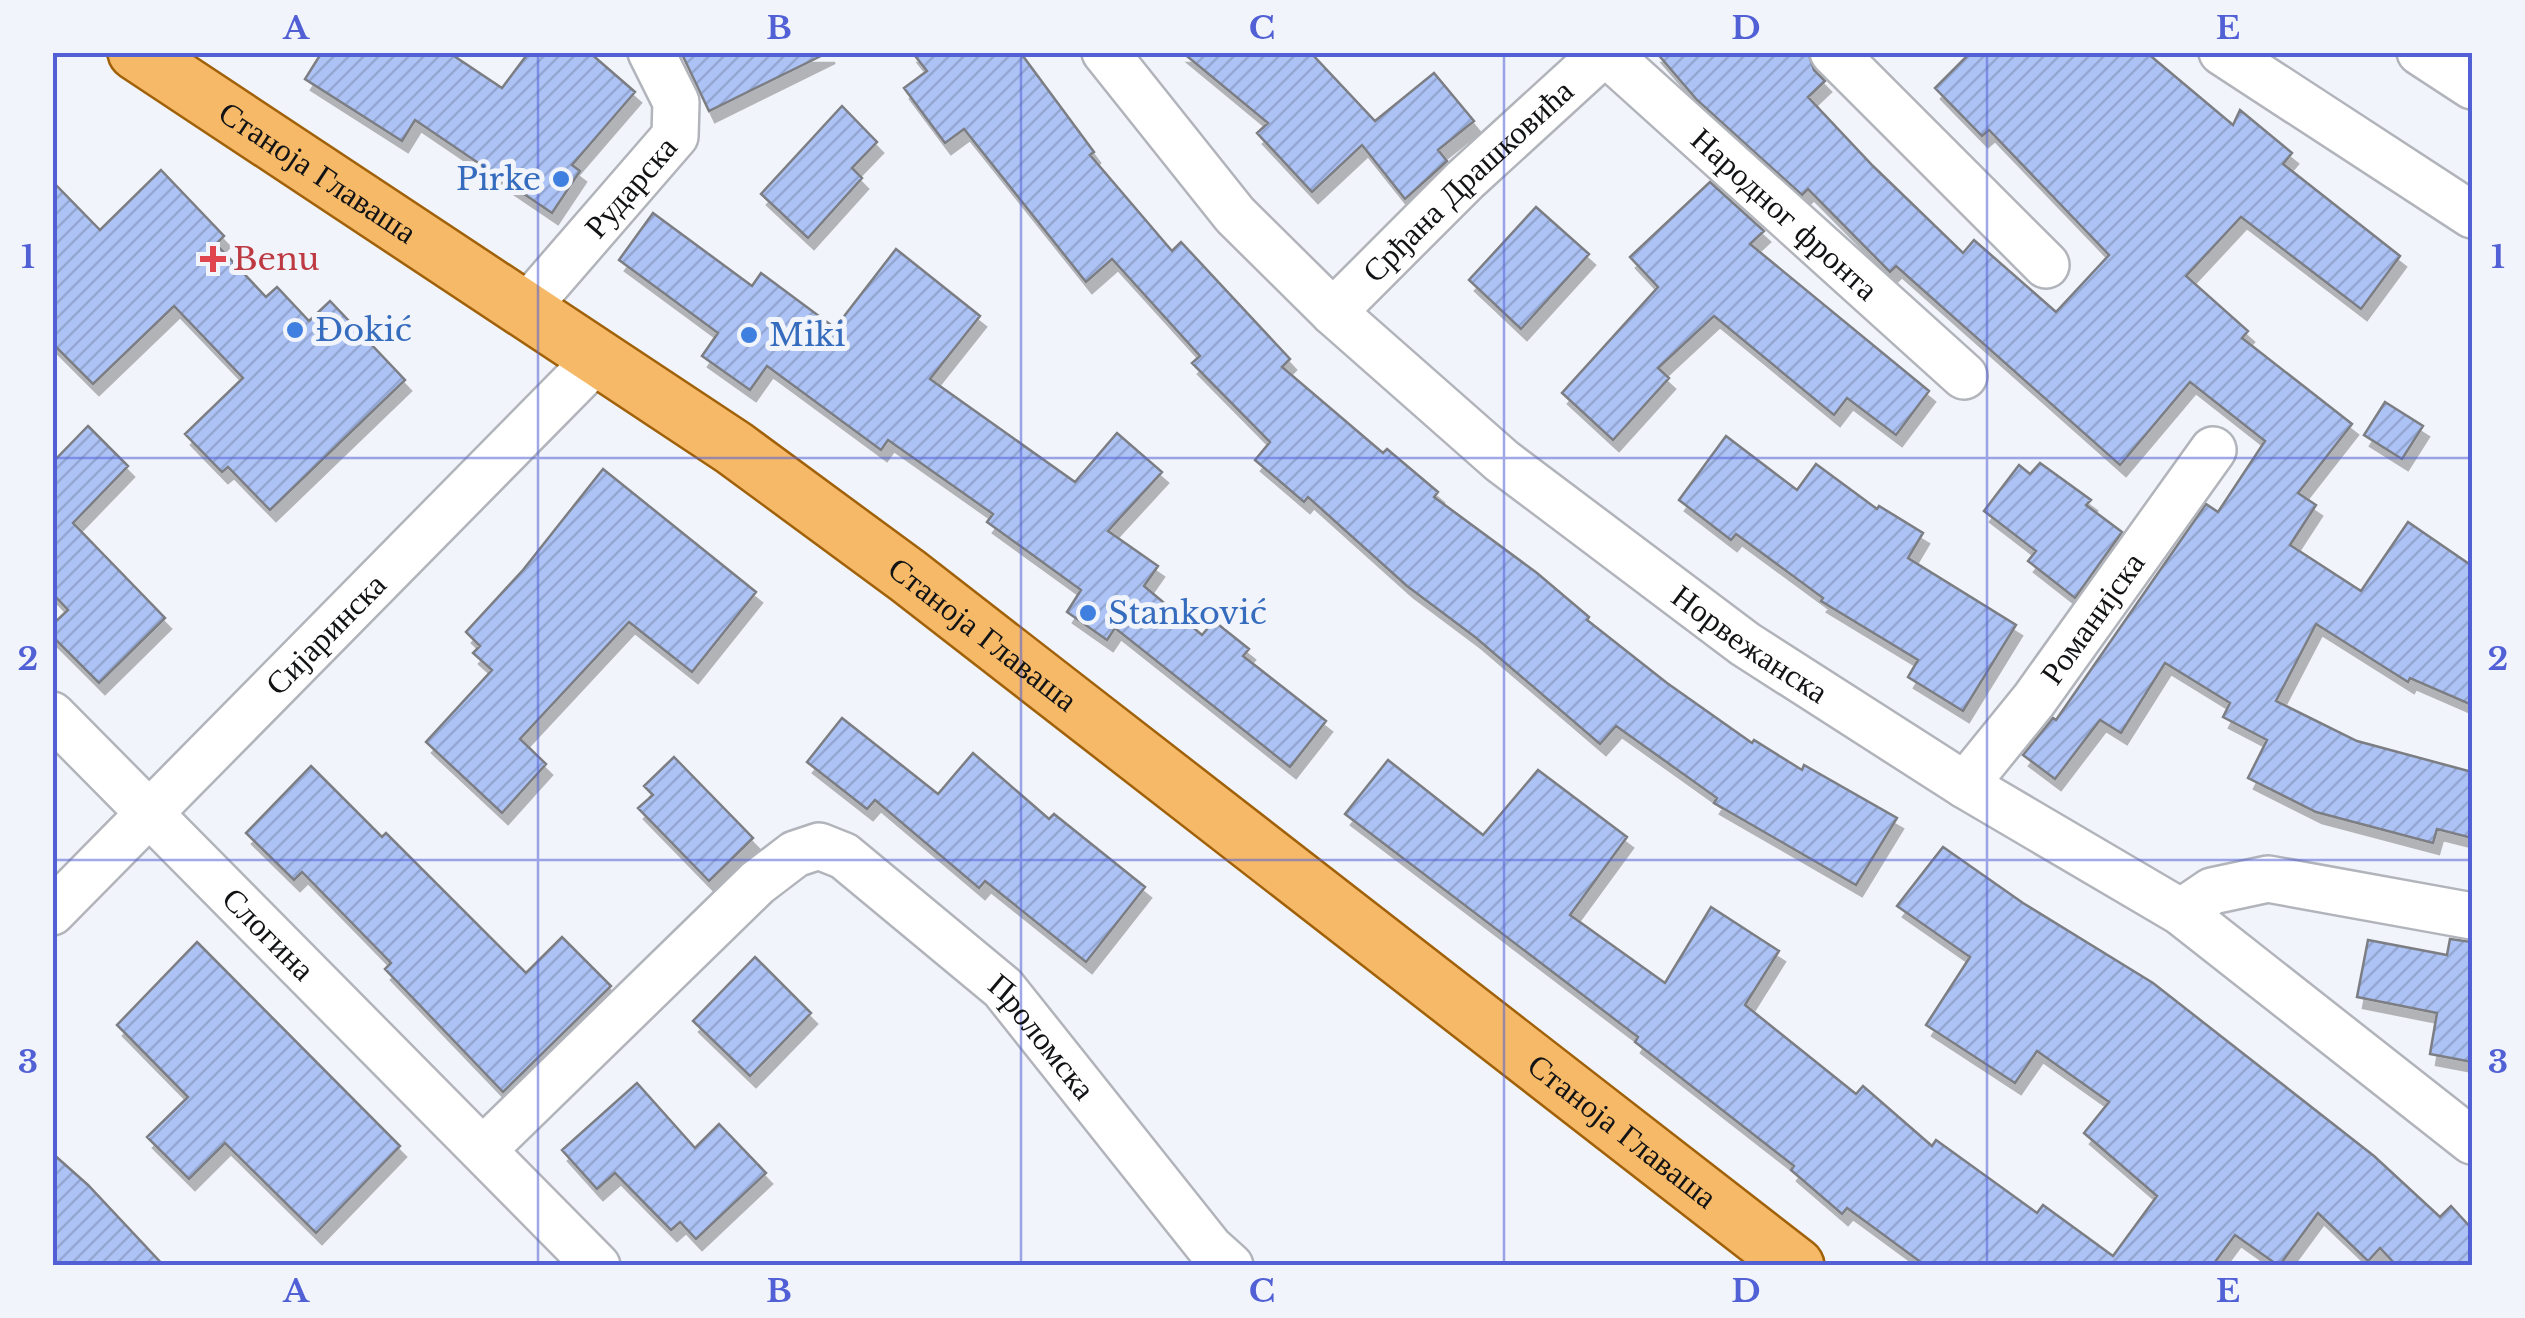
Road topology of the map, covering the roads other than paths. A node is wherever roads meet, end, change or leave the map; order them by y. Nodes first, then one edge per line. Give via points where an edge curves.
1 (136, 52) edge
2 (651, 52) edge
3 (1105, 52) edge
4 (1833, 52) edge
5 (2222, 52) edge
6 (2420, 52) edge
7 (1594, 56) edge
8 (2472, 86) edge
9 (2472, 215) edge
10 (2046, 265) dead end
11 (526, 308) junction
12 (1333, 312) junction
13 (598, 358) junction
14 (1964, 376) dead end
15 (2213, 450) dead end
16 (52, 715) edge
17 (1965, 785) junction
18 (151, 815) junction
19 (52, 912) edge
20 (2180, 912) junction
21 (2472, 916) edge
22 (2472, 1141) edge
23 (484, 1149) junction
24 (598, 1266) edge
25 (1230, 1266) edge
26 (1796, 1266) edge

1 - 11 main road, Станоја Главаша
2 - 11 street, Рударска via 676,102 674,136
3 - 12 street, Норвежанска via 1235,215
4 - 10 street
5 - 9 street
6 - 8 street
7 - 12 street, Срђана Драшковића
7 - 14 street, Народног фронта
11 - 13 main road, Станоја Главаша
12 - 17 street, Норвежанска via 1502,461 1745,644
13 - 18 street, Сијаринска
13 - 26 main road, Станоја Главаша via 908,576
15 - 17 street, Романијска
16 - 18 street, Слогина
17 - 20 street, Норвежанска
18 - 19 street, Сијаринска
18 - 23 street, Слогина
20 - 21 street via 2212,891 2268,879
20 - 22 street, Норвежанска
23 - 24 street, Слогина
23 - 25 street, Проломска via 757,882 795,854 819,846 844,856 1003,988

